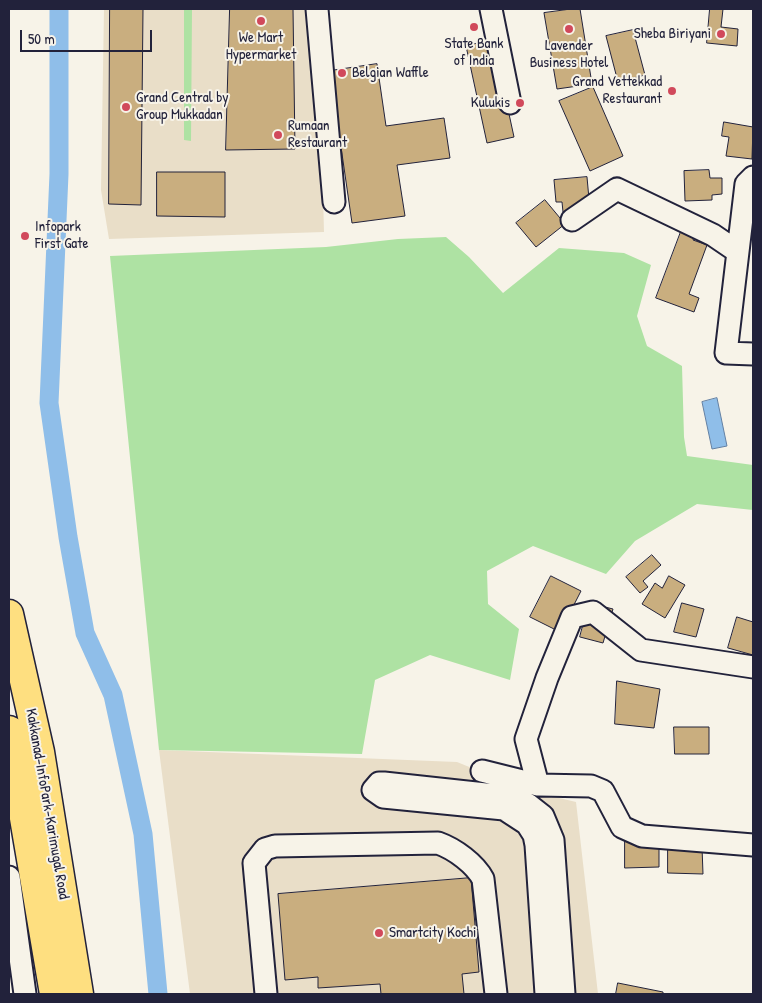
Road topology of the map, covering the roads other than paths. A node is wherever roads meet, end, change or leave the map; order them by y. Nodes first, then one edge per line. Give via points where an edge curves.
1 (317, 9) edge
2 (491, 9) edge
3 (510, 103) dead end
4 (753, 177) edge
5 (334, 202) dead end
6 (572, 220) dead end
7 (738, 252) junction
8 (753, 354) edge
9 (9, 614) edge
10 (753, 666) edge
11 (9, 730) edge
12 (482, 771) dead end
13 (538, 785) junction
14 (753, 845) edge
15 (9, 877) edge
16 (25, 994) edge
17 (54, 994) edge
18 (79, 994) edge
19 (266, 994) edge
20 (496, 994) edge
21 (546, 994) edge
22 (564, 994) edge

1 - 5 street
2 - 3 street
4 - 7 street via 746,184
6 - 7 street via 617,189 713,236
7 - 8 street via 726,353
9 - 18 main road, Kakkanad-InfoPark-Karimugal Road via 40,752
10 - 13 street via 641,650 593,612 572,617 546,678 526,739
11 - 17 main road, Kakkanad-InfoPark-Karimugal Road
12 - 13 street
13 - 14 street via 591,786 602,791 622,827 642,836
15 - 16 street
19 - 20 street via 254,862 265,849 275,846 438,843 477,868 483,880
21 - 22 street via 536,845 527,824 504,809 383,797 373,790 374,786 379,783 514,797 543,816 553,840

